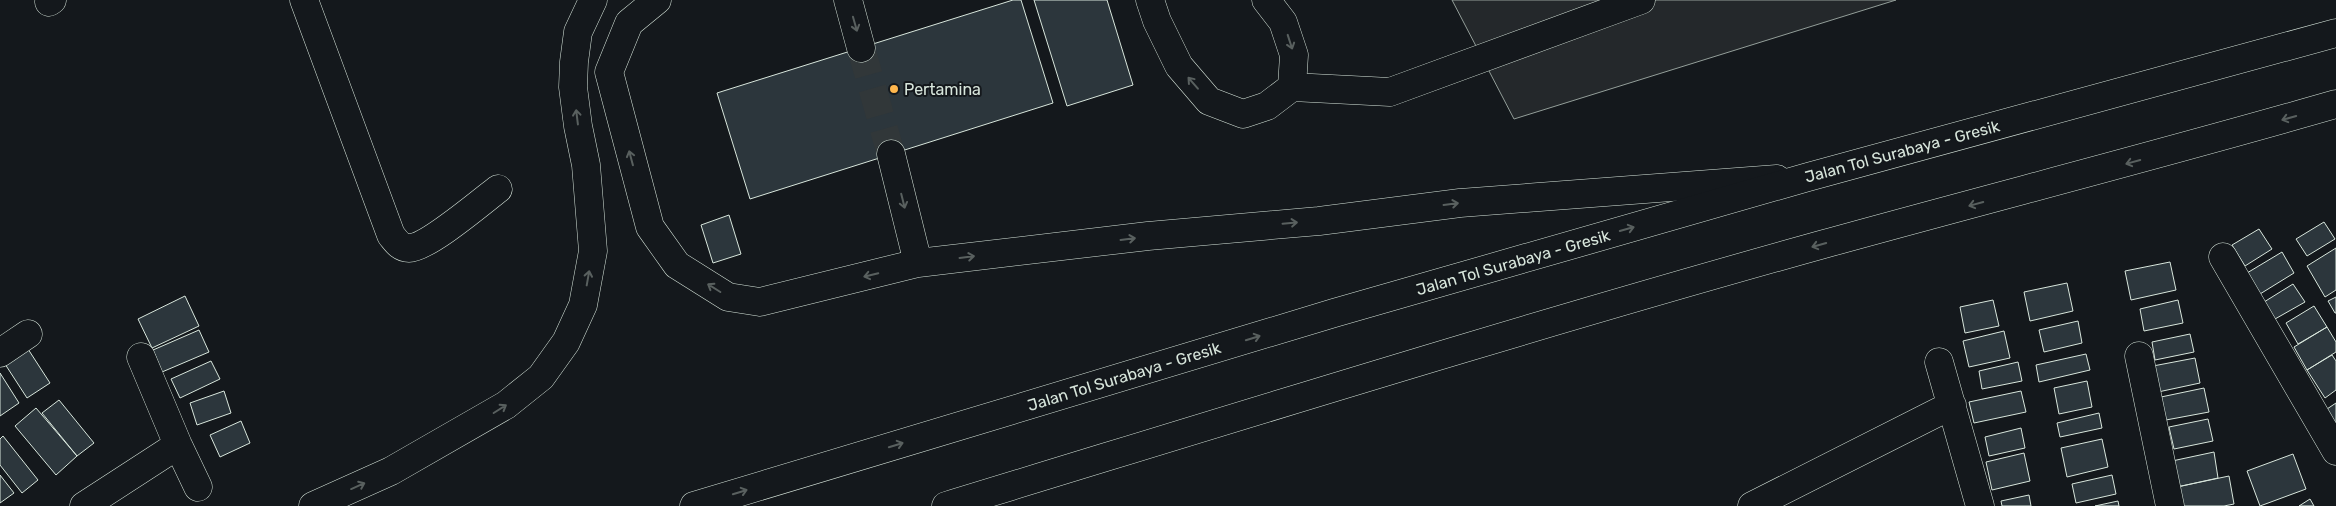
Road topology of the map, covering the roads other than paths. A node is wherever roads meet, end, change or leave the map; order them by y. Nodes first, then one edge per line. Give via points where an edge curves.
1 (304, 0) edge
2 (593, 0) edge
3 (657, 0) edge
4 (848, 0) edge
5 (1150, 0) edge
6 (1266, 0) edge
7 (1641, 0) edge
8 (2336, 33) edge
9 (862, 48) tunnel mouth
10 (1292, 87) junction
11 (2336, 104) edge
12 (891, 154) tunnel mouth
13 (1808, 177) junction
14 (498, 190) dead end
15 (2223, 257) dead end
16 (918, 263) junction
17 (28, 334) dead end
18 (0, 354) edge
19 (2139, 356) dead end
20 (141, 357) dead end
21 (1940, 362) dead end
22 (1952, 405) junction
23 (178, 445) junction
24 (2336, 451) edge
25 (198, 488) dead end
26 (84, 506) edge
27 (313, 506) edge
28 (694, 506) edge
29 (946, 506) edge
30 (1752, 506) edge
31 (1980, 506) edge
32 (2170, 506) edge

1 - 14 main road via 391,235 398,244 407,248 425,243
27 -> 2 main road via 391,471 506,405 540,377 566,342 583,305 593,251 586,165 573,87 578,32
16 -> 3 main road via 760,302 728,297 678,265 650,227 609,72 629,23
4 -> 9 main road
10 -> 5 main road via 1267,106 1243,114 1209,101 1179,66
6 -> 10 main road via 1283,22 1294,55
7 - 10 main road via 1390,92
8 - 13 main road, Jalan Tol Surabaya - Gresik
11 -> 29 main road via 1598,308
12 -> 16 main road
16 -> 13 main road via 1460,203
28 -> 13 main road, Jalan Tol Surabaya - Gresik via 1334,313
15 - 24 main road
17 - 18 main road
19 - 32 main road
20 - 23 main road
21 - 22 main road
22 - 30 main road
22 - 31 main road
23 - 25 main road
23 - 26 main road

